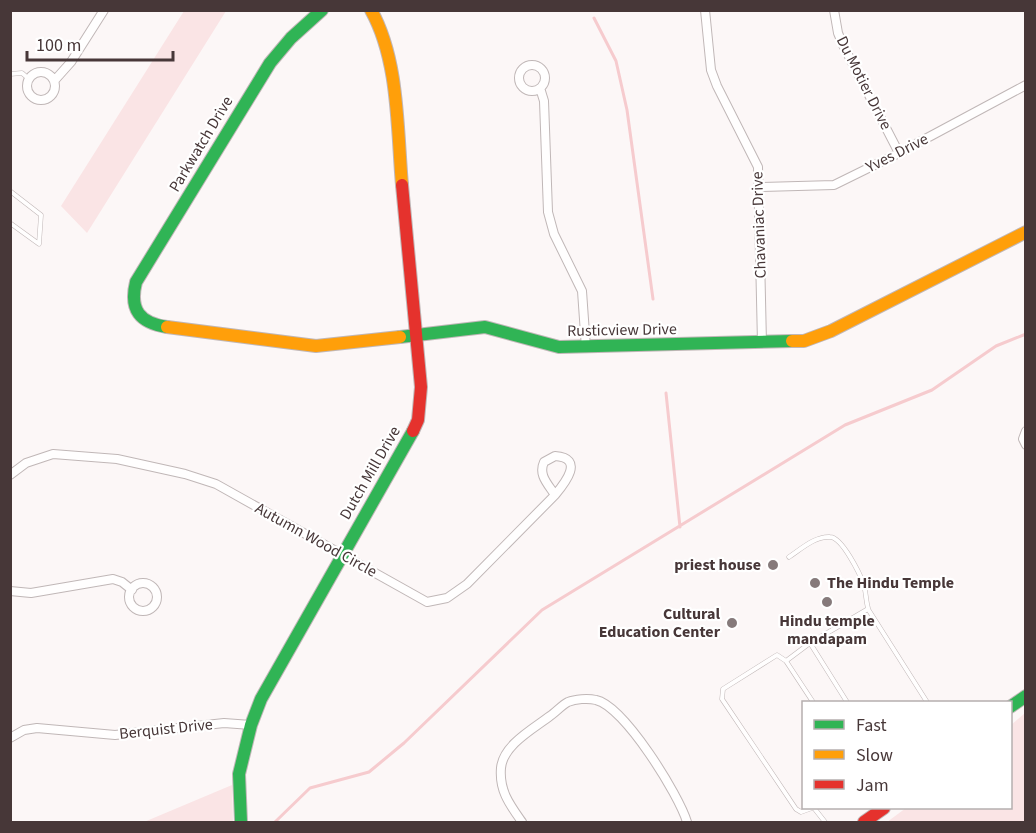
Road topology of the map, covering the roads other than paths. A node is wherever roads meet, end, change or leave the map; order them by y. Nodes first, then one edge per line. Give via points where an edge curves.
1 (104, 10) edge
2 (322, 10) edge
3 (371, 10) edge
4 (705, 10) edge
5 (834, 10) edge
6 (10, 74) edge
7 (29, 80) junction
8 (54, 81) junction
9 (1026, 85) edge
10 (540, 88) dead end
11 (899, 153) junction
12 (760, 188) junction
13 (10, 191) edge
14 (10, 223) edge
15 (1026, 232) edge
16 (134, 309) joint
17 (414, 336) junction
18 (762, 342) junction
19 (586, 348) junction
20 (1026, 431) edge
21 (1026, 445) edge
22 (10, 475) edge
23 (555, 495) junction
24 (341, 556) junction
25 (789, 557) dead end
26 (132, 590) dead end
27 (10, 591) edge
28 (868, 609) junction
29 (810, 643) junction
30 (786, 661) junction
31 (1026, 696) edge
32 (812, 701) edge
33 (846, 701) edge
34 (926, 701) edge
35 (1012, 706) edge
36 (251, 725) junction
37 (10, 738) edge
38 (809, 809) edge
39 (815, 809) edge
40 (881, 809) edge
41 (241, 822) edge
42 (522, 822) edge
43 (687, 822) edge
44 (825, 822) edge
45 (864, 822) edge

1 - 8 street
2 - 16 street, Parkwatch Drive via 270,63 136,282
3 - 17 street, Dutch Mill Drive via 388,42 391,60
4 - 12 street, Chavaniac Drive via 711,69 758,167
5 - 11 street, Du Motier Drive via 843,45
6 - 7 lane via 22,73
7 - 8 street via 40,72
7 - 8 street via 29,93 40,100 52,94
9 - 11 street, Yves Drive
10 - 19 street via 544,101 548,212 554,234 582,291
11 - 12 street, Yves Drive via 834,185
12 - 18 street, Chavaniac Drive
13 - 14 lane via 41,215 39,244
15 - 18 street, Rusticview Drive via 819,337
16 - 17 street, Rusticview Drive via 154,325 301,345
17 - 19 street, Rusticview Drive via 485,327 560,347
17 - 24 street, Dutch Mill Drive via 421,387 418,420
18 - 19 street, Rusticview Drive
20 - 21 street
22 - 24 street, Autumn Wood Circle via 26,463 53,454 117,459 185,474 216,484
23 - 23 street, Autumn Wood Circle via 571,471 565,458 555,456 544,462 541,471
23 - 24 street, Autumn Wood Circle via 467,584 438,601 427,602
24 - 36 street, Dutch Mill Drive via 261,699
25 - 28 lane via 814,540 838,540 858,571
26 - 27 street via 113,579 31,593
28 - 29 lane
28 - 34 lane
29 - 30 lane
29 - 33 lane
30 - 32 lane
30 - 38 lane via 777,655 769,659 723,689 722,699 796,809 801,813
31 - 35 street
36 - 37 street, Berquist Drive via 224,723 115,735 37,728
36 - 41 street, Dutch Mill Drive via 239,774
39 - 44 lane
40 - 45 street
42 - 43 street via 503,792 501,766 505,756 522,737 568,702 594,699 611,706 645,748

